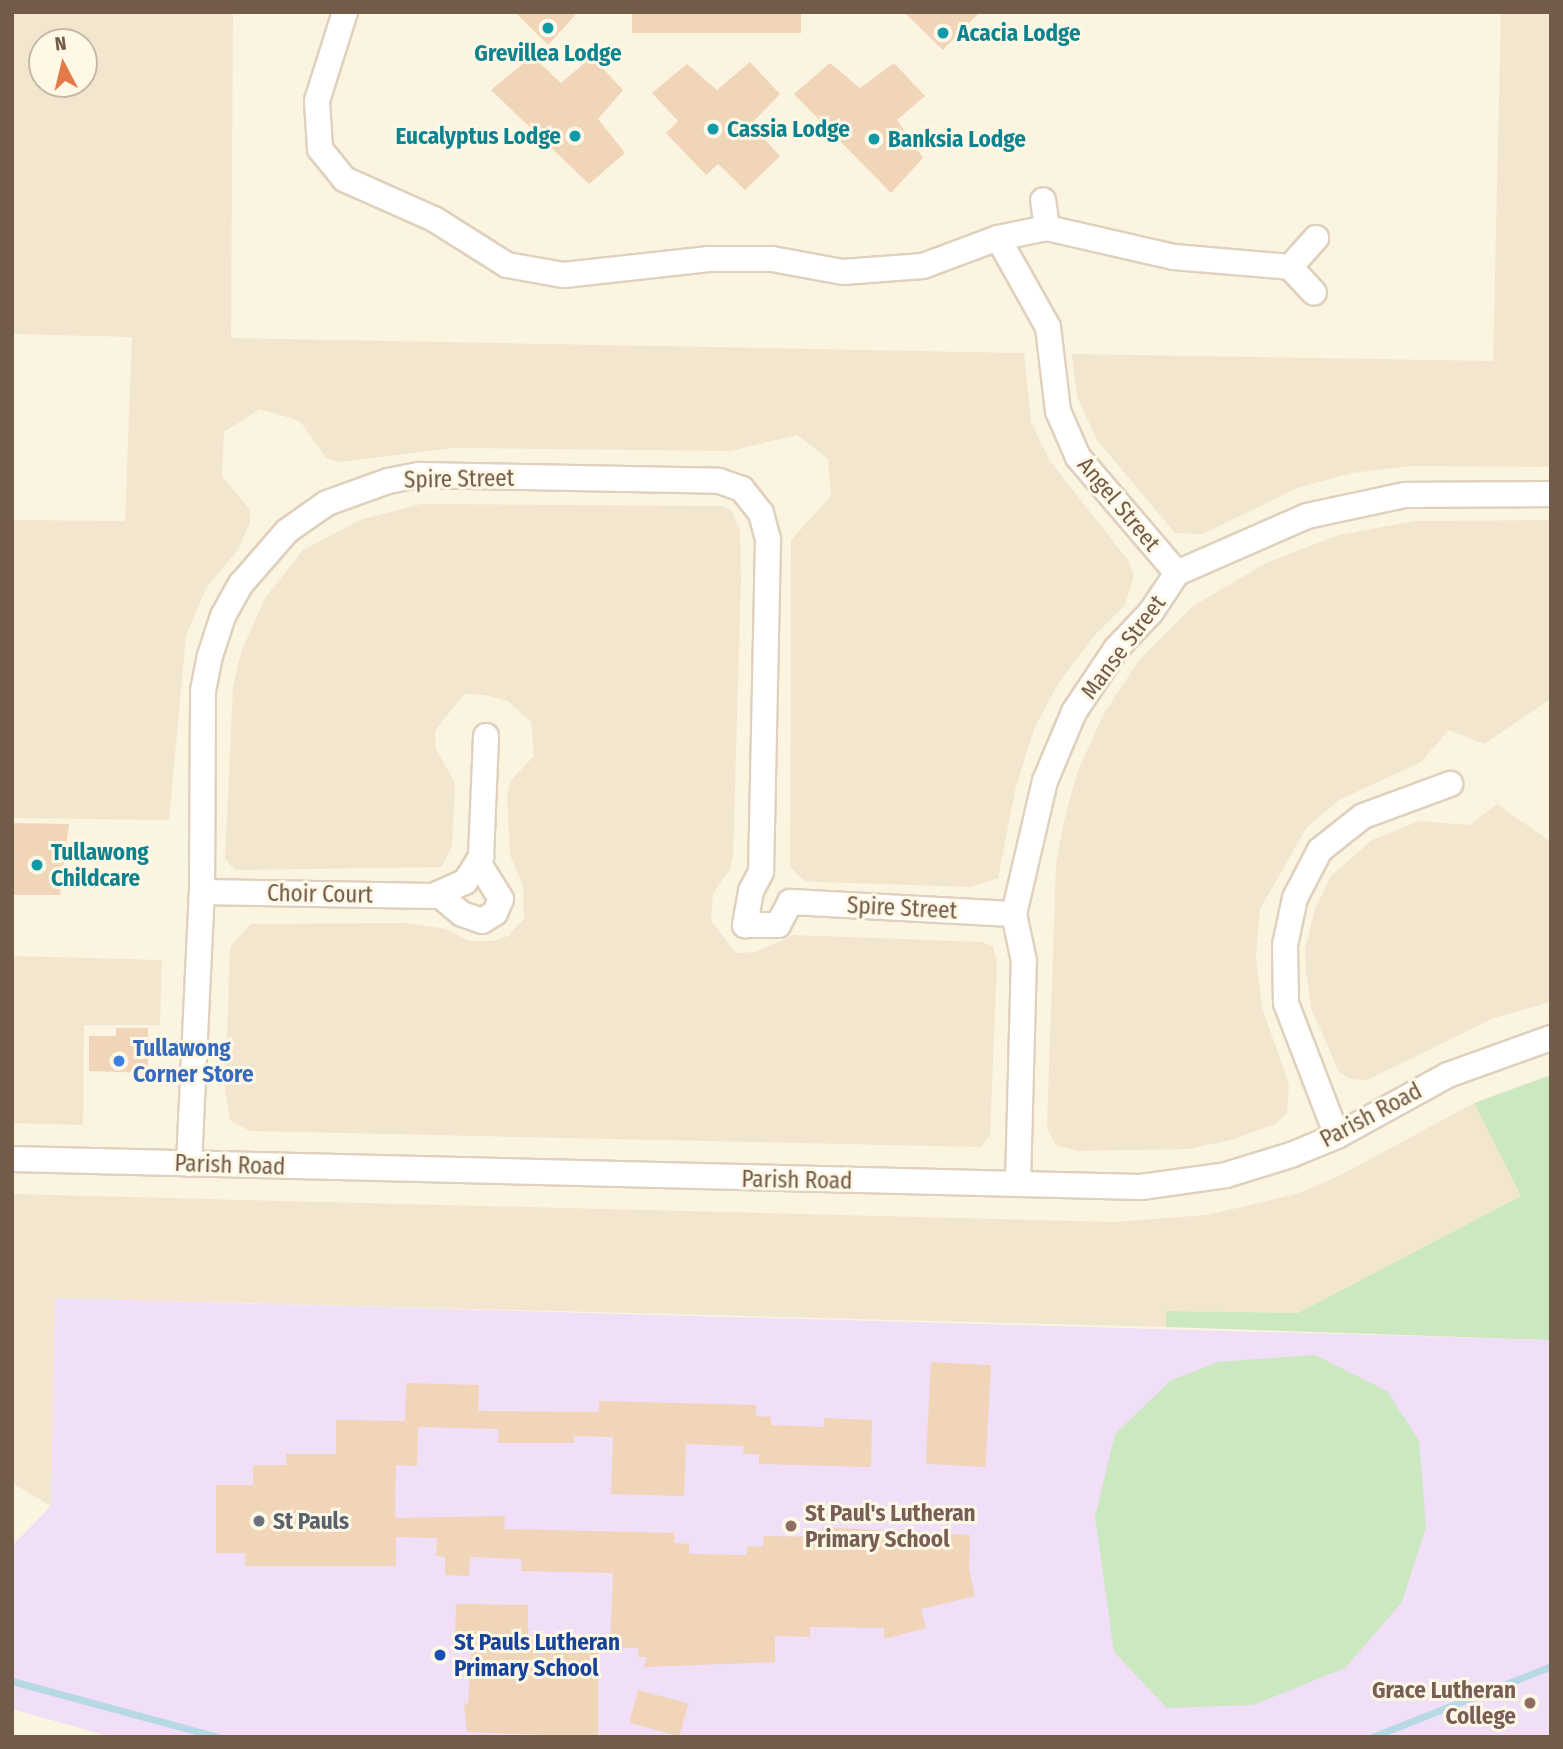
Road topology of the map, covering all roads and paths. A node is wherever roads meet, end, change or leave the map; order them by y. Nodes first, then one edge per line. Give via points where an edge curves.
1 (345, 12) edge
2 (1043, 200) dead end
3 (1047, 228) junction
4 (998, 238) junction
5 (1316, 238) dead end
6 (1290, 267) junction
7 (1314, 293) dead end
8 (1551, 494) edge
9 (1177, 573) junction
10 (486, 736) dead end
11 (1450, 784) dead end
12 (478, 862) junction
13 (761, 872) junction
14 (202, 892) junction
15 (438, 894) junction
16 (790, 902) junction
17 (1014, 914) junction
18 (1551, 1038) edge
19 (1337, 1136) junction
20 (12, 1159) edge
21 (189, 1164) junction
22 (1018, 1184) junction

1 - 4 street via 317,101 320,149 344,179 434,219 507,265 564,275 709,259 772,259 843,272 923,266
2 - 3 street
3 - 4 street
3 - 6 street via 1174,257
4 - 9 street, Angel Street via 1048,327 1058,411 1078,457
5 - 6 street
6 - 7 street
8 - 9 street, Manse Street via 1405,495 1345,505 1273,528 1224,555
9 - 17 street, Manse Street via 1151,612 1116,649 1074,712 1045,781
10 - 12 street via 485,819
11 - 19 street via 1363,816 1320,850 1295,898 1285,945 1286,1003
12 - 15 street, Choir Court via 465,882
12 - 15 street via 501,899 495,913 482,921 462,914
13 - 14 street, Spire Street via 768,540 767,524 753,501 742,489 719,481 419,475 355,491 307,516 259,559 223,616 203,691
13 - 16 street
13 - 16 street, Spire Street via 751,891 745,925 778,925
14 - 15 street, Choir Court
14 - 21 street, Spire Street
16 - 17 street, Spire Street
17 - 22 street, Manse Street via 1024,961
18 - 19 street, Parish Road via 1448,1074
19 - 22 street, Parish Road via 1259,1166 1193,1182 1141,1187
20 - 21 street, Parish Road
21 - 22 street, Parish Road

